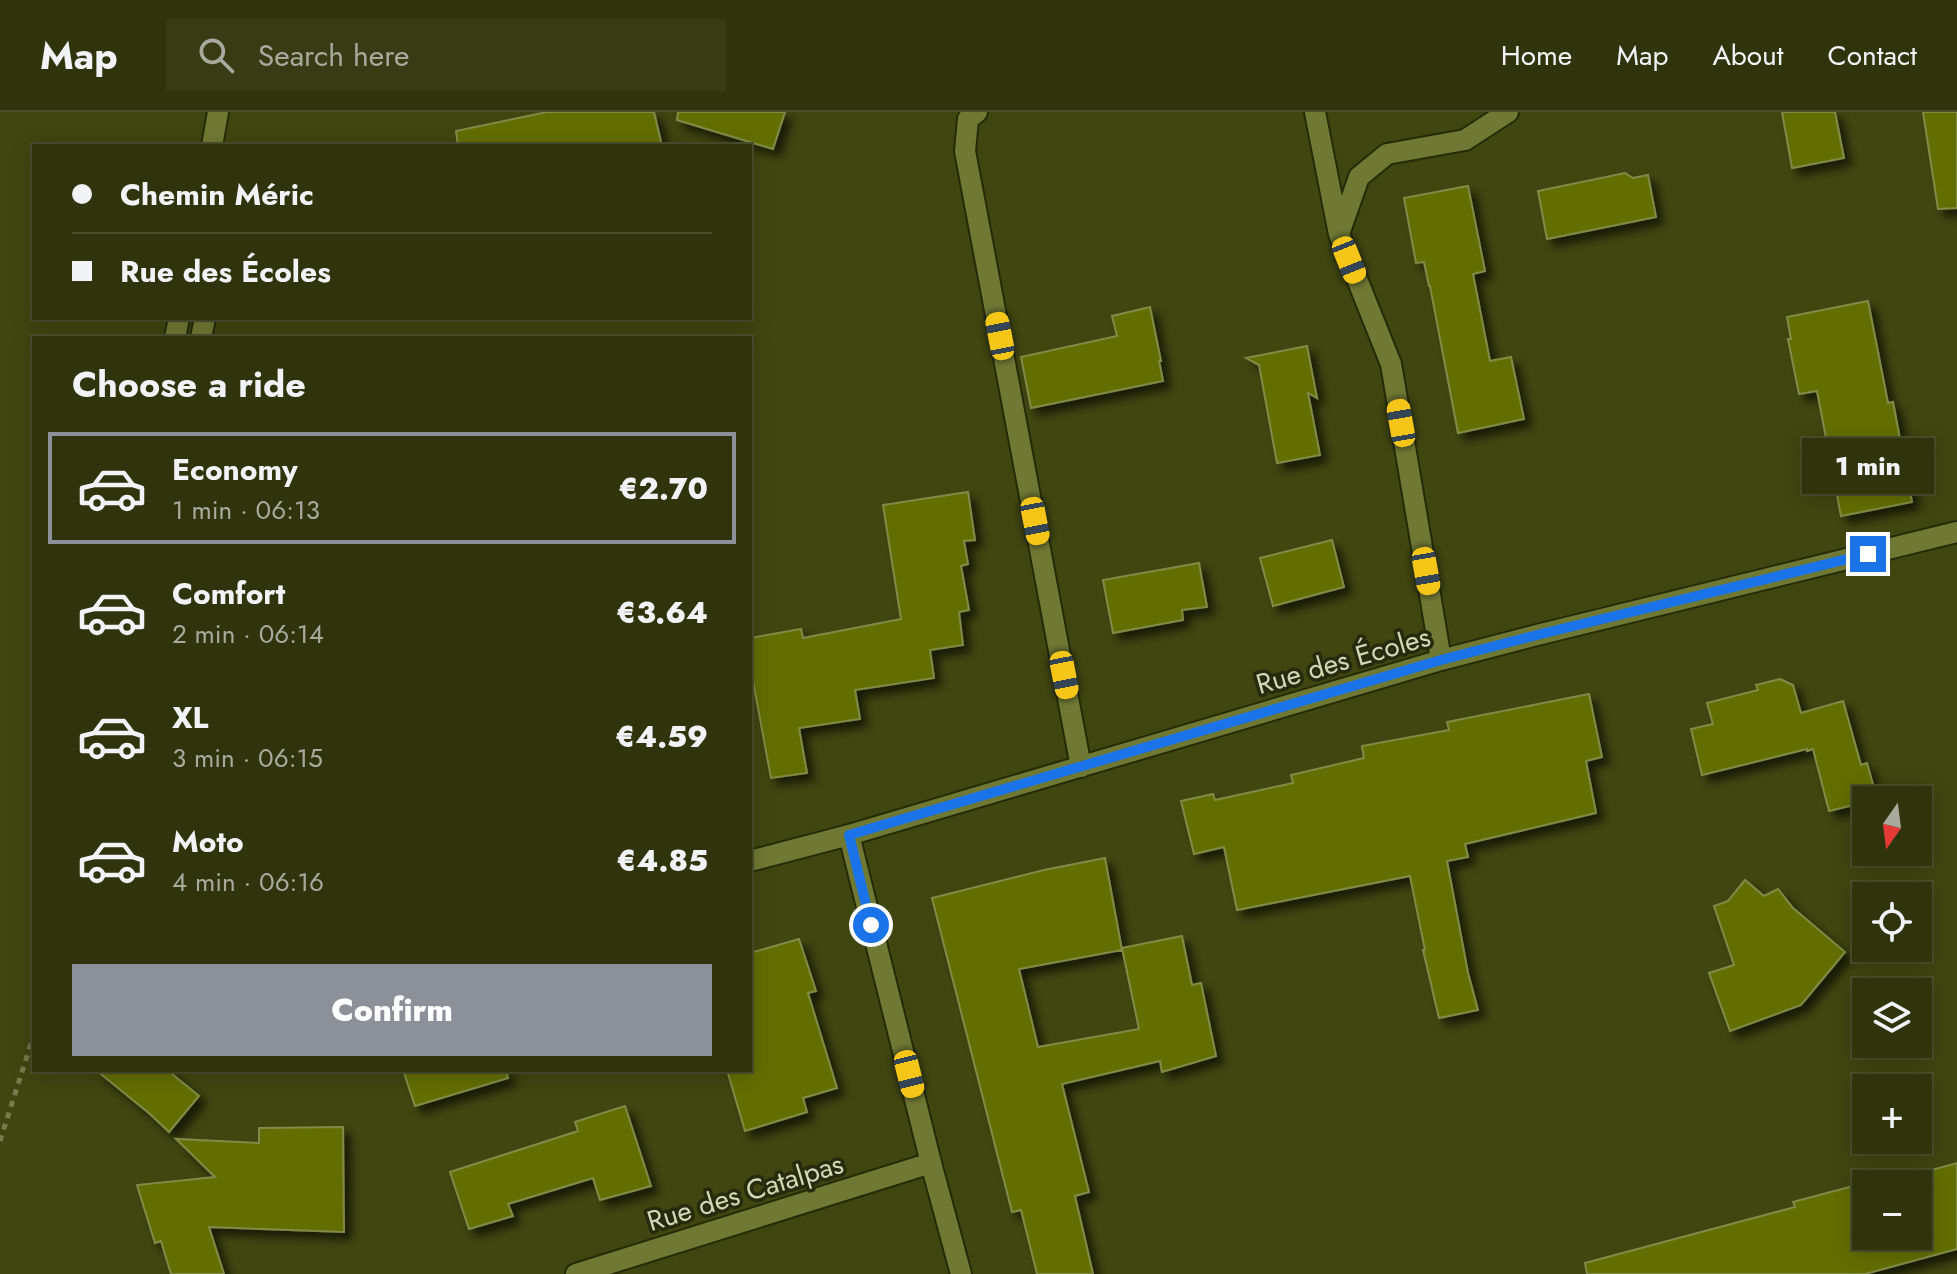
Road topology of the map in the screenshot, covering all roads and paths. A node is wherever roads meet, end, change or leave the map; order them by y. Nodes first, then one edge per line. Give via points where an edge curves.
1 (218, 112) edge
2 (228, 112) edge
3 (977, 112) edge
4 (1315, 112) edge
5 (1508, 112) edge
6 (212, 144) edge
7 (224, 144) edge
8 (1339, 234) junction
9 (1957, 532) edge
10 (1441, 660) junction
11 (1081, 767) junction
12 (849, 835) junction
13 (752, 860) edge
14 (32, 1040) edge
15 (0, 1141) edge
16 (931, 1163) junction
17 (576, 1274) edge
18 (961, 1274) edge

1 - 6 street
2 - 7 street
3 - 11 street via 968,119 965,151
4 - 8 street
5 - 8 street via 1465,140 1387,154 1359,177
8 - 10 street via 1391,364
9 - 10 street, Rue des Écoles
10 - 11 street, Rue des Écoles
11 - 12 street, Rue des Écoles
12 - 13 street, Rue des Écoles
12 - 16 street
14 - 15 path
16 - 17 street, Rue des Catalpas
16 - 18 street

